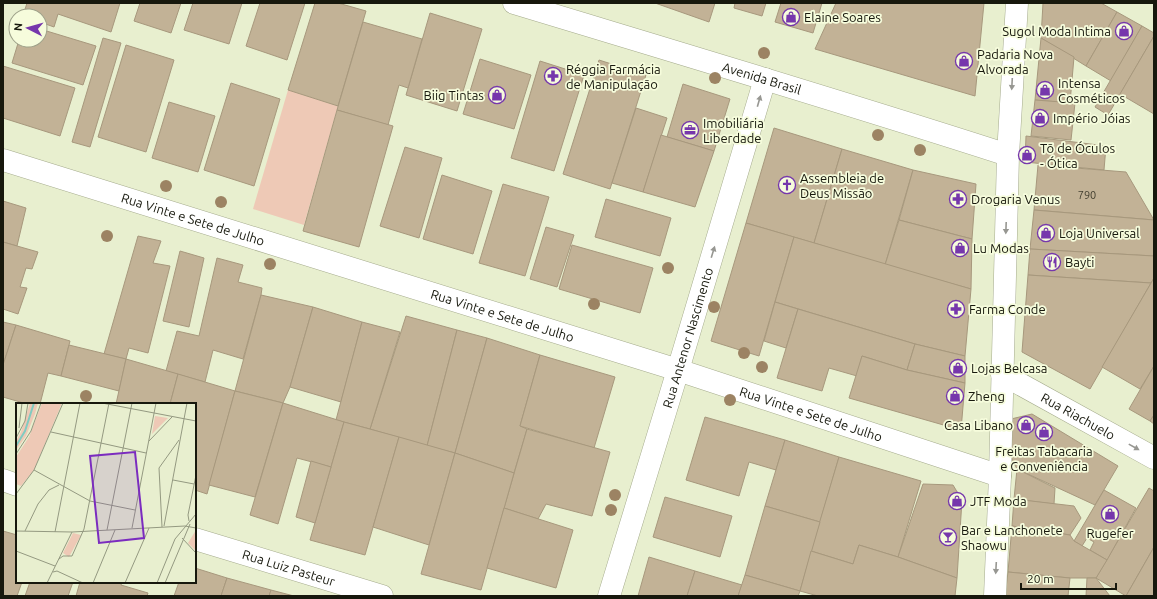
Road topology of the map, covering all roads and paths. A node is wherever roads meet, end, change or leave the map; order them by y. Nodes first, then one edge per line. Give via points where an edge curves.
1 (514, 3) edge
2 (1017, 3) edge
3 (765, 79) junction
4 (1008, 155) junction
5 (3, 160) edge
6 (678, 370) junction
7 (1002, 374) junction
8 (1154, 458) edge
9 (1000, 476) junction
10 (3, 480) edge
11 (16, 484) edge
12 (196, 539) edge
13 (382, 596) edge
14 (609, 596) edge
15 (994, 596) edge

1 - 3 street, Avenida Brasil
2 -> 4 street
3 - 4 street, Avenida Brasil
6 -> 3 street, Rua Antenor Nascimento
4 -> 7 street
5 - 6 street, Rua Vinte e Sete de Julho
6 - 9 street, Rua Vinte e Sete de Julho
6 - 14 street, Rua Antenor Nascimento
7 -> 8 street, Rua Riachuelo
7 - 9 street
9 -> 15 street
10 - 11 street
12 - 13 street, Rua Luiz Pasteur

